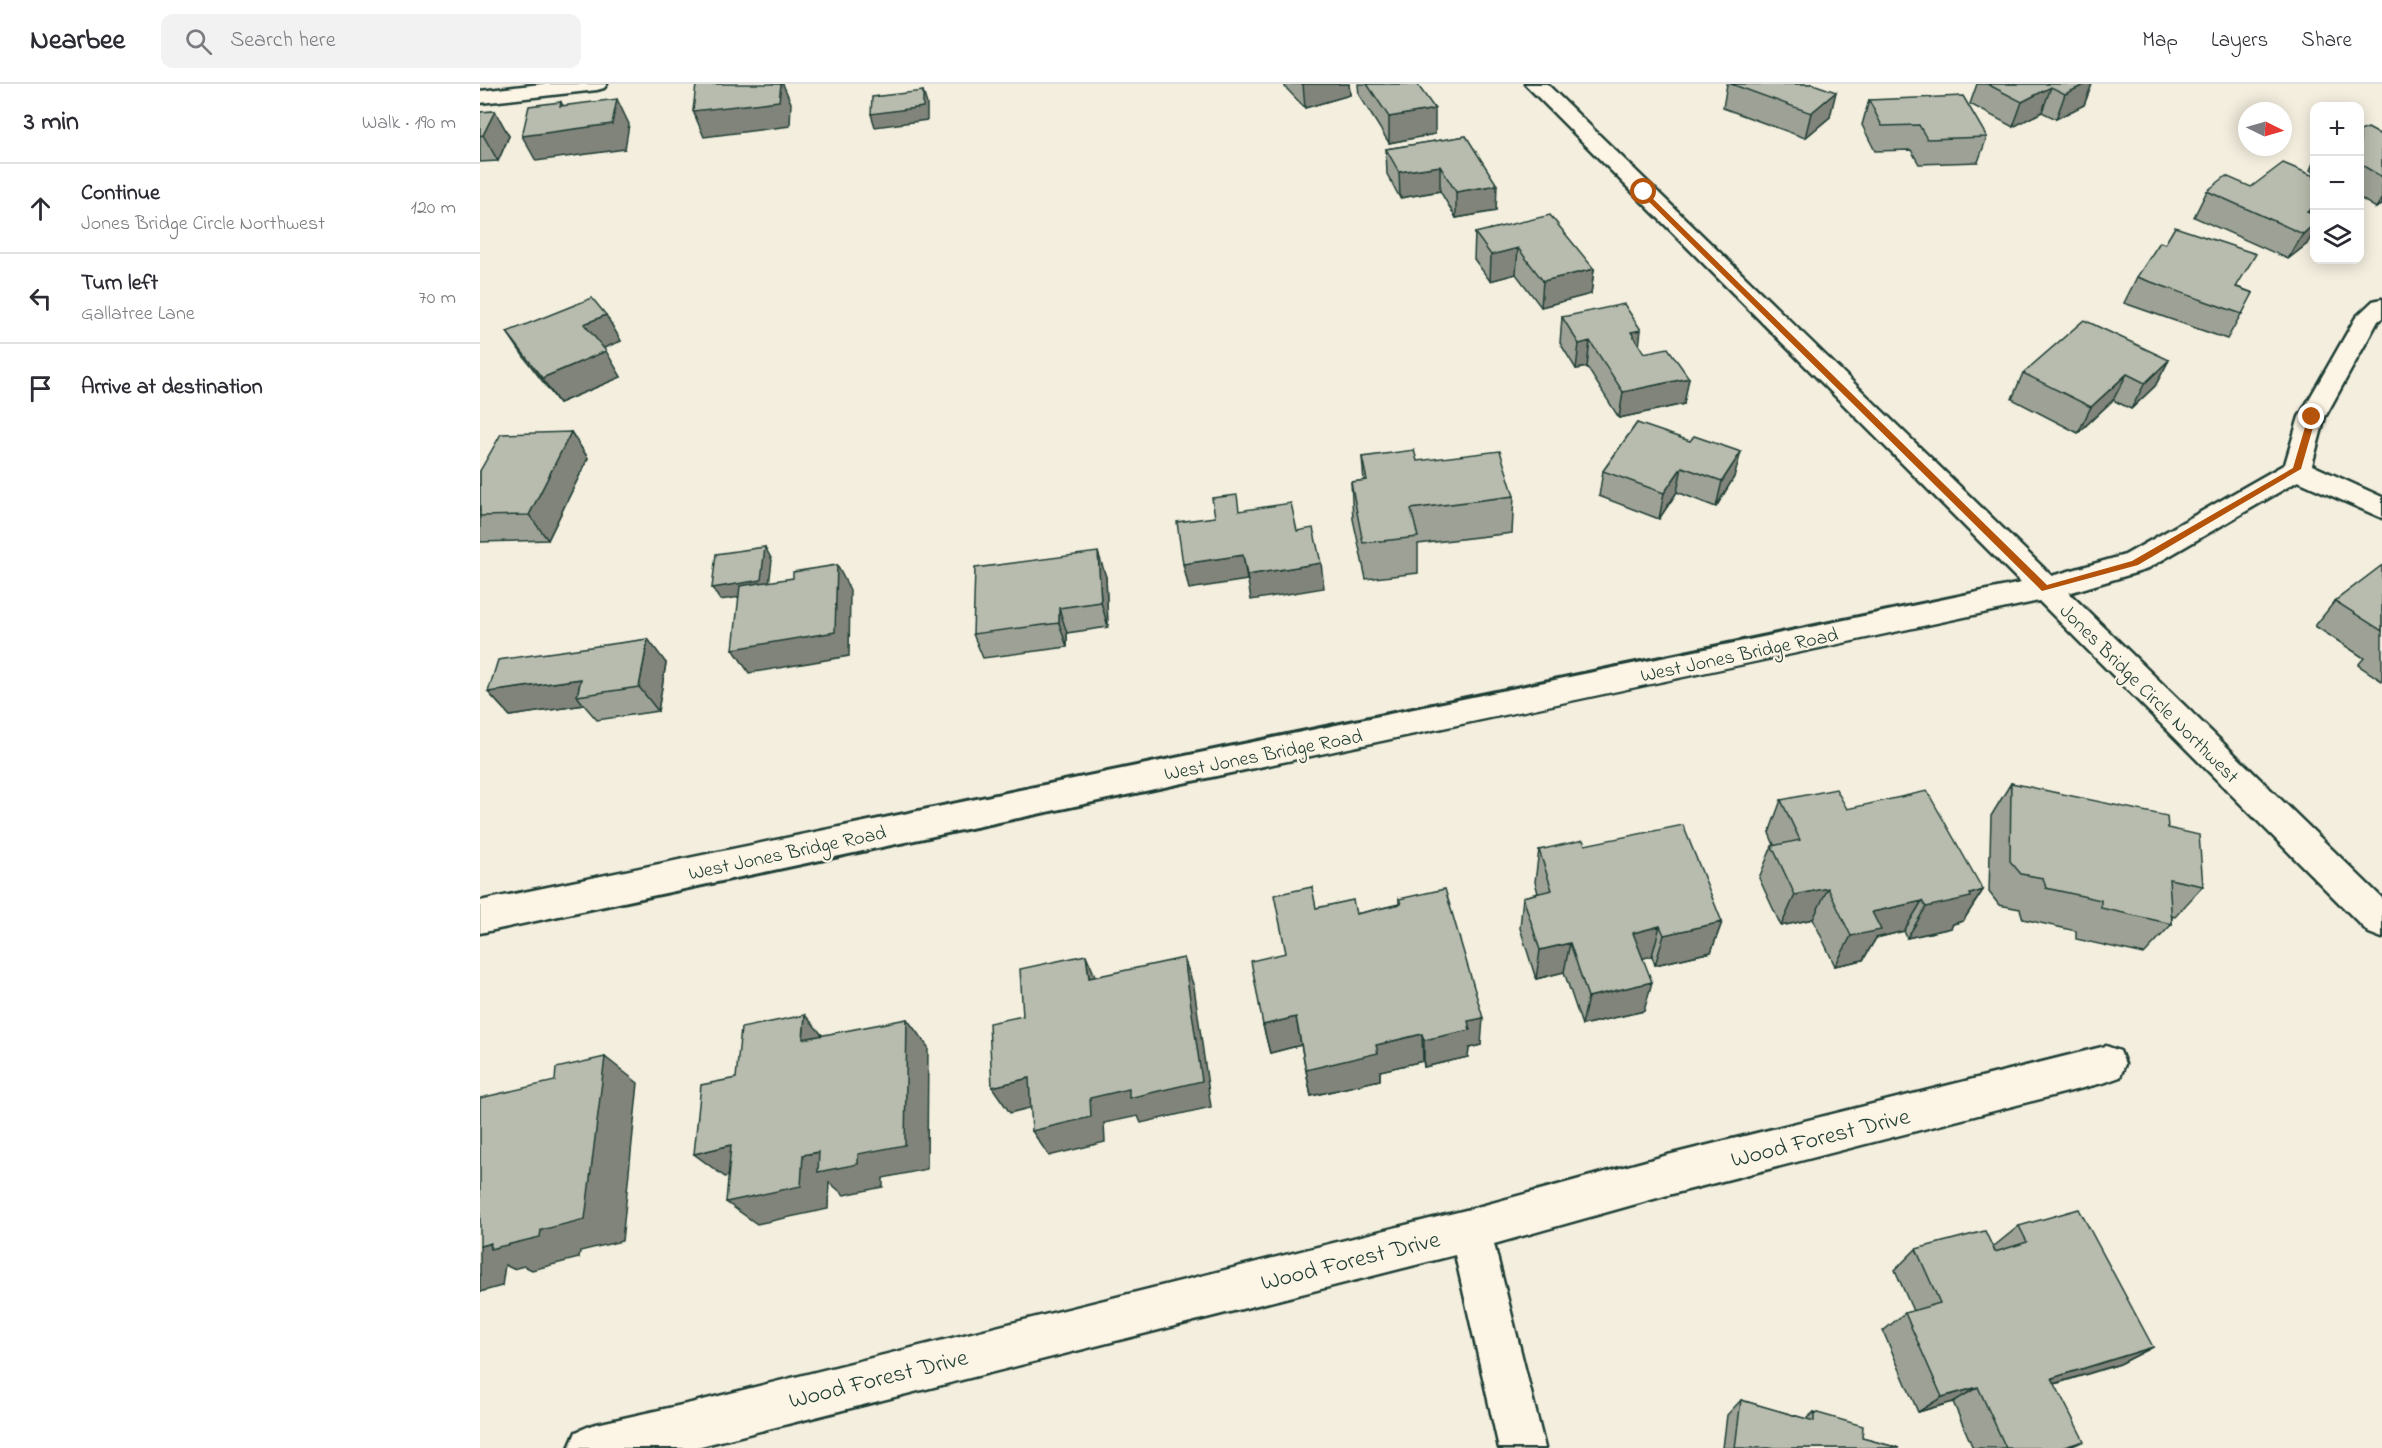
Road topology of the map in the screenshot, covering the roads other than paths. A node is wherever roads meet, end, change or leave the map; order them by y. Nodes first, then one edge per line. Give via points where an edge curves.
1 (597, 84) edge
2 (1535, 84) edge
3 (480, 97) edge
4 (2382, 306) edge
5 (2297, 469) junction
6 (2382, 508) edge
7 (2045, 589) junction
8 (480, 916) edge
9 (2382, 922) edge
10 (2106, 1064) dead end
11 (1470, 1230) junction
12 (592, 1448) edge
13 (1522, 1448) edge

1 - 3 street
2 - 7 street, Jones Bridge Circle Northwest
4 - 5 street via 2368,316 2312,417
5 - 6 street
5 - 7 street, West Jones Bridge Road via 2135,563
7 - 8 street, West Jones Bridge Road
7 - 9 street, Jones Bridge Circle Northwest
10 - 11 street, Wood Forest Drive via 1668,1175
11 - 12 street, Wood Forest Drive
11 - 13 street

